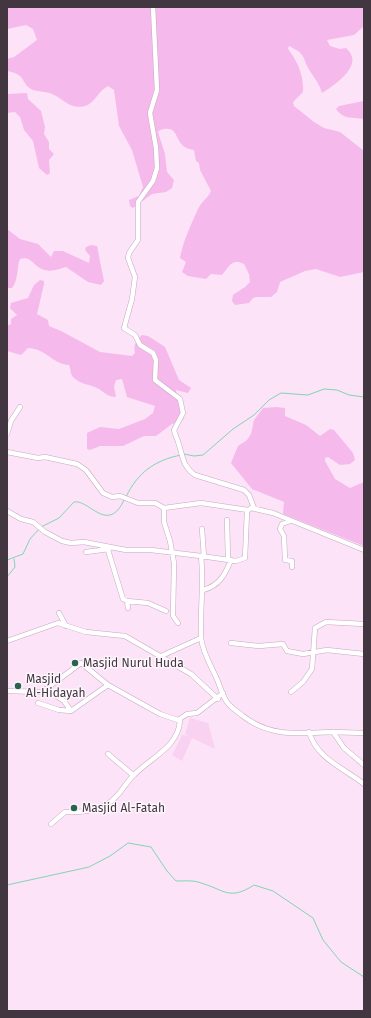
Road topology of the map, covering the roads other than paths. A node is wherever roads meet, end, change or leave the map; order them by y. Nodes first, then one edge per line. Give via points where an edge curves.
1 (153, 7) edge
2 (20, 407) dead end
3 (7, 434) edge
4 (7, 452) edge
5 (164, 508) junction
6 (251, 509) junction
7 (7, 511) edge
8 (227, 520) dead end
9 (290, 521) junction
10 (202, 529) dead end
11 (110, 548) junction
12 (364, 550) edge
13 (86, 552) dead end
14 (172, 552) junction
15 (202, 556) junction
16 (230, 560) junction
17 (292, 567) dead end
18 (203, 590) junction
19 (127, 601) junction
20 (128, 608) dead end
21 (166, 611) dead end
22 (59, 613) dead end
23 (178, 624) dead end
24 (364, 624) edge
25 (66, 626) junction
26 (202, 638) junction
27 (7, 641) edge
28 (231, 643) dead end
29 (314, 652) junction
30 (364, 654) edge
31 (159, 657) junction
32 (108, 685) junction
33 (46, 689) junction
34 (7, 691) edge
35 (291, 692) dead end
36 (223, 693) junction
37 (218, 699) junction
38 (38, 703) dead end
39 (71, 711) junction
40 (180, 720) junction
41 (309, 732) junction
42 (333, 732) junction
43 (364, 733) edge
44 (108, 754) dead end
45 (364, 764) edge
46 (133, 775) junction
47 (364, 784) edge
48 (50, 824) dead end

1 - 6 street via 157,90 150,113 157,168 153,180 138,202 138,240 128,258 134,275 124,329 135,335 140,345 153,353 156,360 155,380 180,399 183,413 174,430 188,470 195,475 244,490 248,495
2 - 3 street
4 - 5 street via 77,464 86,470 103,493 138,503 155,503
5 - 6 street via 201,503
5 - 14 street via 164,522
6 - 9 street via 273,513
6 - 16 street via 246,526 247,556 241,561
7 - 11 street via 37,525 62,541
8 - 16 street
9 - 12 street
9 - 17 street via 282,524 280,529 284,536 285,560 292,561
10 - 15 street
11 - 13 street
11 - 14 street
11 - 19 street via 122,596
14 - 15 street
14 - 23 street via 173,616
15 - 16 street
15 - 18 street
16 - 18 street via 218,583
18 - 26 street
19 - 20 street
19 - 21 street via 148,603
22 - 25 street
24 - 29 street via 326,622 317,627 314,631
25 - 27 street via 55,624
25 - 31 street via 86,632 130,638
26 - 31 street
26 - 36 street via 207,662
28 - 29 street via 259,646 284,644 288,652
29 - 30 street via 327,650
29 - 35 street via 312,669 303,682
31 - 37 street via 191,674
32 - 33 street via 81,663
32 - 39 street
32 - 40 street via 160,714
33 - 34 street via 36,693
33 - 39 street via 64,701
36 - 37 street
36 - 41 street via 228,704 258,726 284,734 298,735
37 - 40 street via 197,713 187,714
38 - 39 street
40 - 46 street via 178,732 170,745
41 - 42 street
41 - 47 street via 326,759
42 - 43 street
42 - 45 street via 348,752
44 - 46 street
46 - 48 street via 122,792 107,804 95,810 65,812

